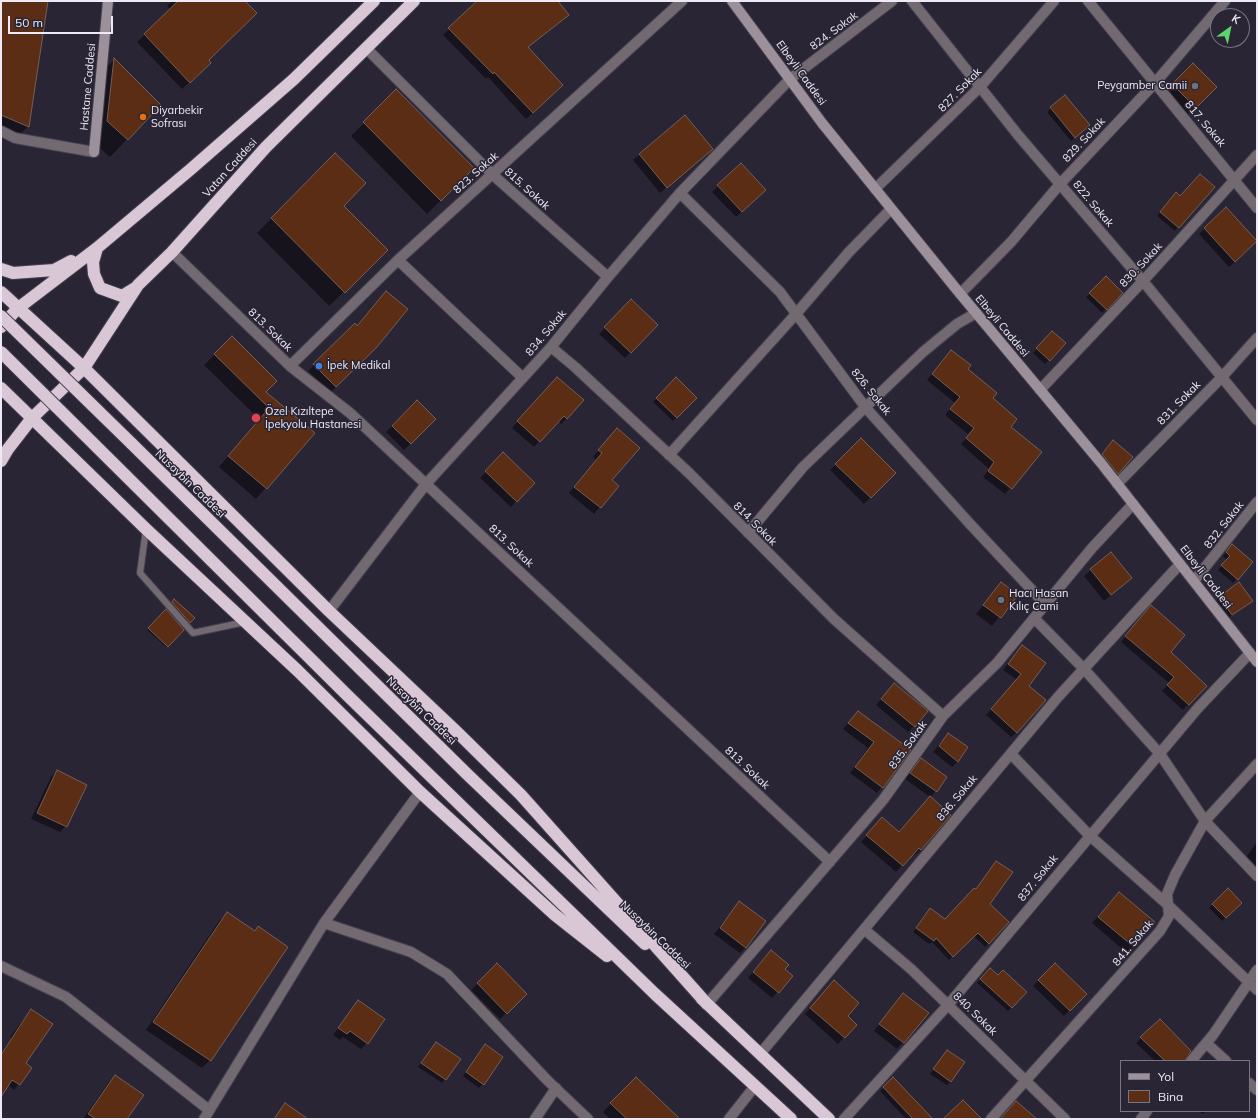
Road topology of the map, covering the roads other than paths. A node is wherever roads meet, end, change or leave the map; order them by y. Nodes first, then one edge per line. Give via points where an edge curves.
1 (108, 1) edge
2 (374, 1) edge
3 (414, 1) edge
4 (682, 1) edge
5 (732, 1) edge
6 (892, 1) edge
7 (912, 1) edge
8 (1054, 1) edge
9 (1088, 1) edge
10 (1225, 1) edge
11 (366, 48) junction
12 (790, 79) junction
13 (1155, 83) junction
14 (980, 87) junction
15 (1, 131) edge
16 (1257, 155) edge
17 (492, 174) junction
18 (1234, 180) junction
19 (1060, 184) junction
20 (876, 189) junction
21 (680, 193) junction
22 (1257, 208) edge
23 (891, 209) junction
24 (97, 248) junction
25 (172, 252) junction
26 (398, 260) junction
27 (1, 269) edge
28 (608, 277) junction
29 (1143, 281) junction
30 (138, 285) junction
31 (1, 292) edge
32 (960, 294) junction
33 (17, 309) junction
34 (976, 313) junction
35 (796, 314) junction
36 (1, 316) edge
37 (1, 326) edge
38 (1257, 338) edge
39 (551, 347) junction
40 (1, 352) edge
41 (290, 366) junction
42 (84, 368) junction
43 (1222, 377) junction
44 (523, 378) junction
45 (1, 388) edge
46 (1040, 390) junction
47 (866, 408) junction
48 (32, 418) junction
49 (1257, 420) edge
50 (669, 455) junction
51 (1, 461) edge
52 (426, 484) junction
53 (1117, 484) junction
54 (1257, 502) edge
55 (1133, 504) junction
56 (146, 529) junction
57 (748, 534) junction
58 (1180, 564) junction
59 (1194, 581) junction
60 (1045, 604) junction
61 (329, 611) junction
62 (1034, 618) junction
63 (245, 622) junction
64 (1250, 653) junction
65 (1257, 662) edge
66 (1084, 669) junction
67 (943, 716) junction
68 (1011, 754) junction
69 (1160, 754) junction
70 (1257, 764) edge
71 (420, 792) junction
72 (1205, 821) junction
73 (1089, 834) junction
74 (830, 862) junction
75 (1257, 876) edge
76 (1168, 905) junction
77 (324, 923) junction
78 (865, 930) junction
79 (1, 966) edge
80 (1257, 970) edge
81 (1248, 982) junction
82 (1257, 990) edge
83 (655, 994) junction
84 (707, 1004) junction
85 (948, 1005) junction
86 (1206, 1043) junction
87 (760, 1054) junction
88 (1192, 1060) edge
89 (1225, 1060) edge
90 (1027, 1082) junction
91 (755, 1086) junction
92 (556, 1088) junction
93 (206, 1115) edge
94 (535, 1119) edge
95 (588, 1119) edge
96 (728, 1119) edge
97 (791, 1119) edge
98 (829, 1119) edge
99 (844, 1119) edge
100 (991, 1119) edge
101 (1065, 1119) edge

1 - 15 street, Hastane Caddesi via 94,152 15,138
2 - 24 highway, Vatan Caddesi via 288,84
3 - 11 highway, Vatan Caddesi
4 - 17 street, 823. Sokak
5 - 12 street, Elbeyli Caddesi
6 - 12 street, 824. Sokak
7 - 14 street, 822. Sokak
8 - 14 street, 827. Sokak
9 - 13 street, 817. Sokak
10 - 13 street, 829. Sokak
11 - 17 street, 815. Sokak
11 - 25 highway, Vatan Caddesi via 266,147
12 - 20 street, Elbeyli Caddesi
12 - 21 street, 834. Sokak
13 - 18 street, 817. Sokak
13 - 19 street, 829. Sokak
14 - 19 street, 822. Sokak
14 - 20 street, 827. Sokak
16 - 18 street, 830. Sokak
17 - 26 street, 823. Sokak
17 - 28 street, 815. Sokak
18 - 22 street, 817. Sokak
18 - 29 street, 830. Sokak
19 - 29 street, 822. Sokak
19 - 32 street, 829. Sokak via 1011,242
20 - 23 street, Elbeyli Caddesi
21 - 28 street, 834. Sokak
21 - 35 street, 826. Sokak via 780,292
23 - 32 street, Elbeyli Caddesi
23 - 35 street via 849,252
24 - 27 highway via 54,270 13,273
24 - 30 highway via 93,262 94,274 100,288 122,296
24 - 33 highway, Vatan Caddesi
25 - 30 highway, Vatan Caddesi
25 - 41 street, 813. Sokak
26 - 41 street, 823. Sokak
26 - 44 street
28 - 39 street, 834. Sokak
29 - 43 street, 822. Sokak
29 - 46 street, 830. Sokak
30 - 42 highway, Vatan Caddesi
31 - 33 highway
32 - 34 street, Elbeyli Caddesi
33 - 37 highway, Vatan Caddesi
33 - 42 highway
34 - 46 street, Elbeyli Caddesi
34 - 47 street via 957,324 923,352
35 - 47 street, 826. Sokak
35 - 50 street
36 - 84 highway, Nusaybin Caddesi, bridge via 468,775
38 - 43 street, 831. Sokak
39 - 44 street, 834. Sokak
39 - 50 street, 814. Sokak
40 - 83 highway, bridge via 410,757
41 - 52 street, 813. Sokak via 350,413
42 - 48 highway, Vatan Caddesi
42 - 61 highway
43 - 49 street, 822. Sokak
43 - 53 street, 831. Sokak
44 - 52 street, 834. Sokak
45 - 48 highway
46 - 53 street, Elbeyli Caddesi
47 - 57 street via 803,467
47 - 60 street, 826. Sokak
48 - 51 highway, Vatan Caddesi
48 - 56 highway
50 - 57 street, 814. Sokak
52 - 61 street, 834. Sokak
52 - 74 street, 813. Sokak
53 - 55 street, Elbeyli Caddesi
54 - 59 street, 832. Sokak
55 - 58 street, Elbeyli Caddesi
55 - 60 street, 835. Sokak
56 - 63 highway
56 - 63 lane via 140,573 193,632
57 - 67 street, 814. Sokak via 834,619
58 - 59 street, Elbeyli Caddesi
58 - 66 street, 836. Sokak
59 - 64 street, Elbeyli Caddesi
60 - 62 street, 835. Sokak
61 - 84 highway via 521,795
62 - 66 street
62 - 67 street, 835. Sokak via 997,663
63 - 71 highway
64 - 65 street, Elbeyli Caddesi
64 - 69 street, 837. Sokak via 1198,708
66 - 68 street, 836. Sokak
66 - 69 street
67 - 74 street, 835. Sokak via 883,800
68 - 73 street
68 - 78 street, 836. Sokak
69 - 72 street
69 - 73 street, 837. Sokak
70 - 72 street, 841. Sokak
71 - 77 street
71 - 83 highway via 555,915
72 - 75 street
72 - 76 street, 841. Sokak via 1175,874 1167,894
73 - 76 street
73 - 85 street, 837. Sokak
74 - 84 street, 835. Sokak
76 - 81 street
76 - 90 street, 841. Sokak via 1169,916 1160,931
77 - 92 street via 411,952 447,974
77 - 93 street
78 - 85 street, 840. Sokak
78 - 87 street, 836. Sokak
79 - 93 street via 66,997
80 - 81 street
81 - 82 street
81 - 86 street
83 - 91 highway
84 - 87 highway, Nusaybin Caddesi
85 - 90 street, 840. Sokak
85 - 99 street, 837. Sokak
86 - 88 street
86 - 89 street
87 - 98 highway, Nusaybin Caddesi
90 - 100 street, 841. Sokak
90 - 101 street, 840. Sokak
91 - 96 street
91 - 97 highway
92 - 94 street
92 - 95 street

